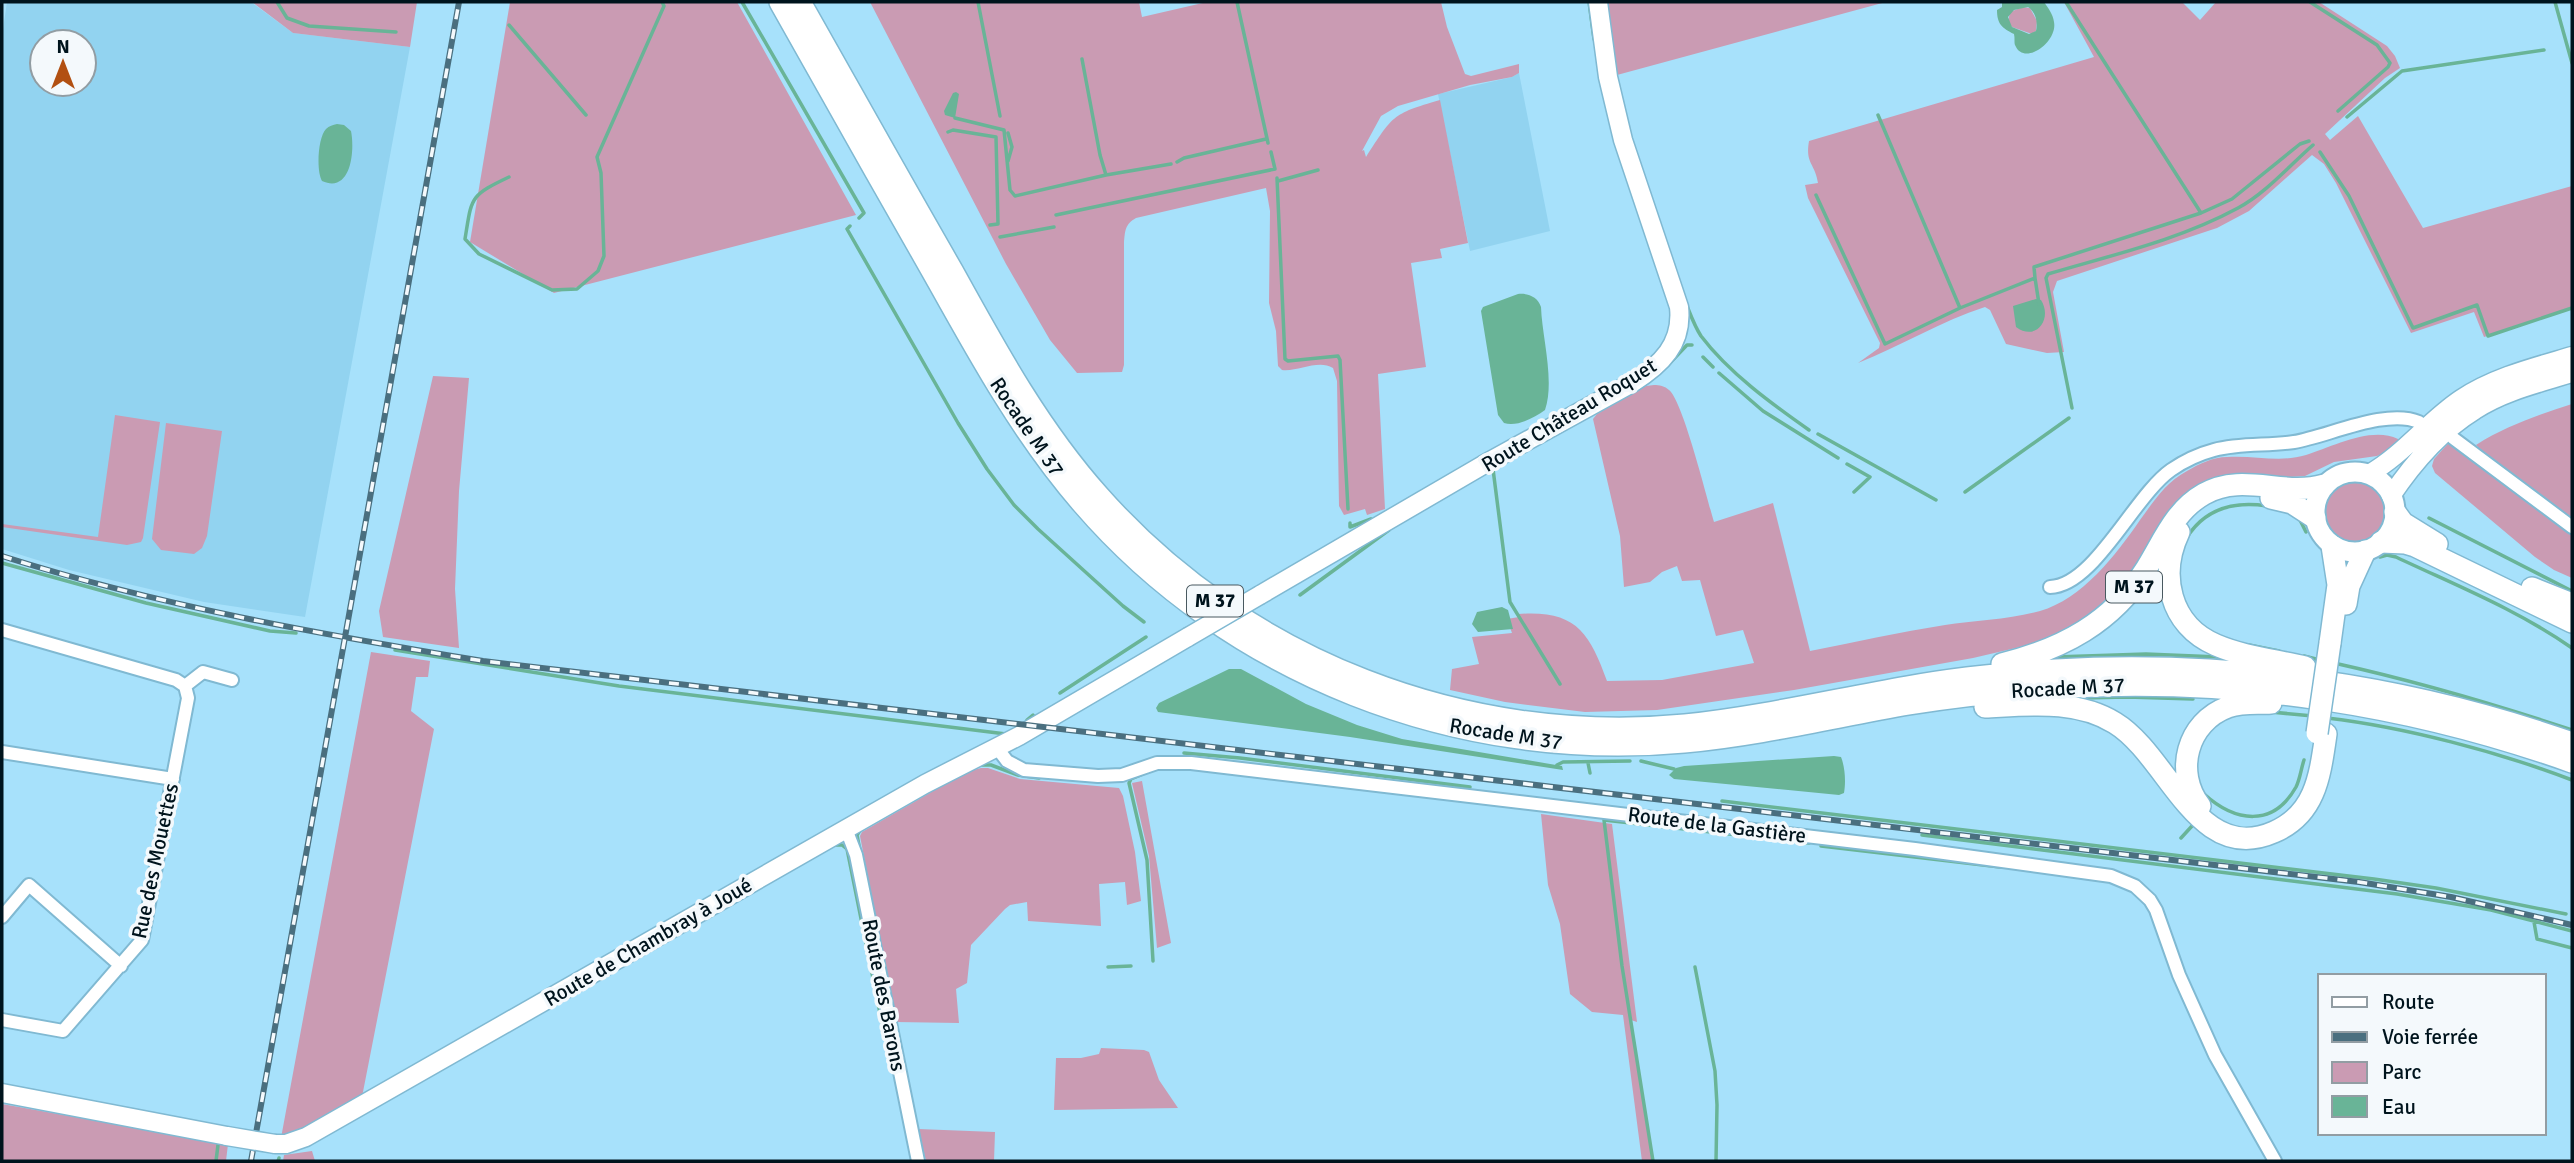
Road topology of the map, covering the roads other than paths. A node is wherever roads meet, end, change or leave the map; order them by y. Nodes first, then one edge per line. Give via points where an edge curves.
1 (780, 2) edge
2 (800, 2) edge
3 (1598, 2) edge
4 (2572, 356) edge
5 (2572, 373) edge
6 (2419, 422) dead end
7 (2453, 438) dead end
8 (2369, 474) junction
9 (2324, 485) junction
10 (2393, 504) junction
11 (2315, 518) junction
12 (2572, 527) edge
13 (2332, 546) junction
14 (2373, 547) junction
15 (2503, 583) junction
16 (2050, 587) dead end
17 (1260, 595) joint
18 (2572, 604) edge
19 (2572, 615) edge
20 (2572, 622) edge
21 (2, 630) edge
22 (2572, 635) edge
23 (2335, 644) junction
24 (232, 680) dead end
25 (1920, 684) junction
26 (185, 686) junction
27 (2389, 693) junction
28 (2320, 698) junction
29 (1882, 709) junction
30 (2321, 734) junction
31 (2572, 743) edge
32 (997, 748) junction
33 (2, 752) edge
34 (2572, 762) edge
35 (173, 779) junction
36 (846, 829) junction
37 (2, 917) edge
38 (121, 966) junction
39 (2, 1020) edge
40 (2, 1093) edge
41 (918, 1161) edge
42 (2275, 1161) edge

1 - 29 highway, Rocade M 37 / M 37 via 963,327 1043,454 1083,505 1128,551 1231,633 1307,675 1376,704 1459,728 1522,739 1610,745 1685,742
2 - 25 highway, Rocade M 37 / M 37 via 984,328 1051,435 1096,493 1140,539 1249,624 1314,659 1402,694 1462,711 1545,724 1610,728 1683,725
3 - 17 street, Route Château Roquet via 1608,77 1623,140 1679,307 1680,328 1672,348 1632,383
4 - 8 street via 2506,377 2462,398
5 - 10 street via 2474,410 2426,452
6 - 16 street via 2397,418 2294,442 2200,454 2155,483 2084,570 2063,585
7 - 12 street
8 - 9 main road via 2340,474
8 - 10 main road via 2378,479
9 - 11 main road
9 - 25 highway, M 37 via 2295,490 2234,484 2204,494 2177,517 2123,600 2085,632 2041,653
10 - 14 main road via 2391,529
10 - 15 highway via 2403,523
11 - 13 main road
11 - 27 highway, M 37 via 2292,503 2259,495 2235,495 2209,504 2185,524 2173,545 2167,571 2173,602 2191,629 2215,645 2376,681
13 - 14 main road via 2354,552
13 - 23 highway, M 37 via 2338,585
14 - 15 highway via 2405,543
14 - 23 highway, M 37 via 2349,586
15 - 18 highway
15 - 19 highway
15 - 20 highway
15 - 22 highway
17 - 32 street, Route de Chambray à Joué, bridge
21 - 26 street
23 - 30 highway, M 37, bridge
24 - 26 street via 203,672
25 - 27 highway, Rocade M 37 / M 37 via 2056,670 2174,668 2293,677
26 - 35 street, Rue des Mouettes via 188,698
27 - 31 highway, Rocade M 37 / M 37 via 2483,715
28 - 29 highway, Rocade M 37 / M 37 via 2204,687 2097,685 1978,694
28 - 30 highway, M 37 via 2231,706 2209,717 2188,750 2190,788 2202,808 2219,821 2256,827 2276,820 2294,807 2306,786
28 - 34 highway, Rocade M 37 / M 37 via 2437,721
29 - 30 highway, M 37 via 2053,705 2098,714 2151,754 2194,815 2229,835 2244,837 2269,835 2302,813 2316,789
32 - 36 street, Route de Chambray à Joué
32 - 42 street, Route de la Gastière via 1014,766 1035,771 1112,776 1157,763 1191,763 2111,876 2135,886 2156,910 2210,1044
33 - 35 street
35 - 38 street, Rue des Mouettes via 142,940
36 - 40 street, Route de Chambray à Joué, bridge via 306,1137 286,1144
36 - 41 street, Route des Barons via 856,855
37 - 38 street via 29,885
38 - 39 street, Rue des Mouettes via 63,1031

